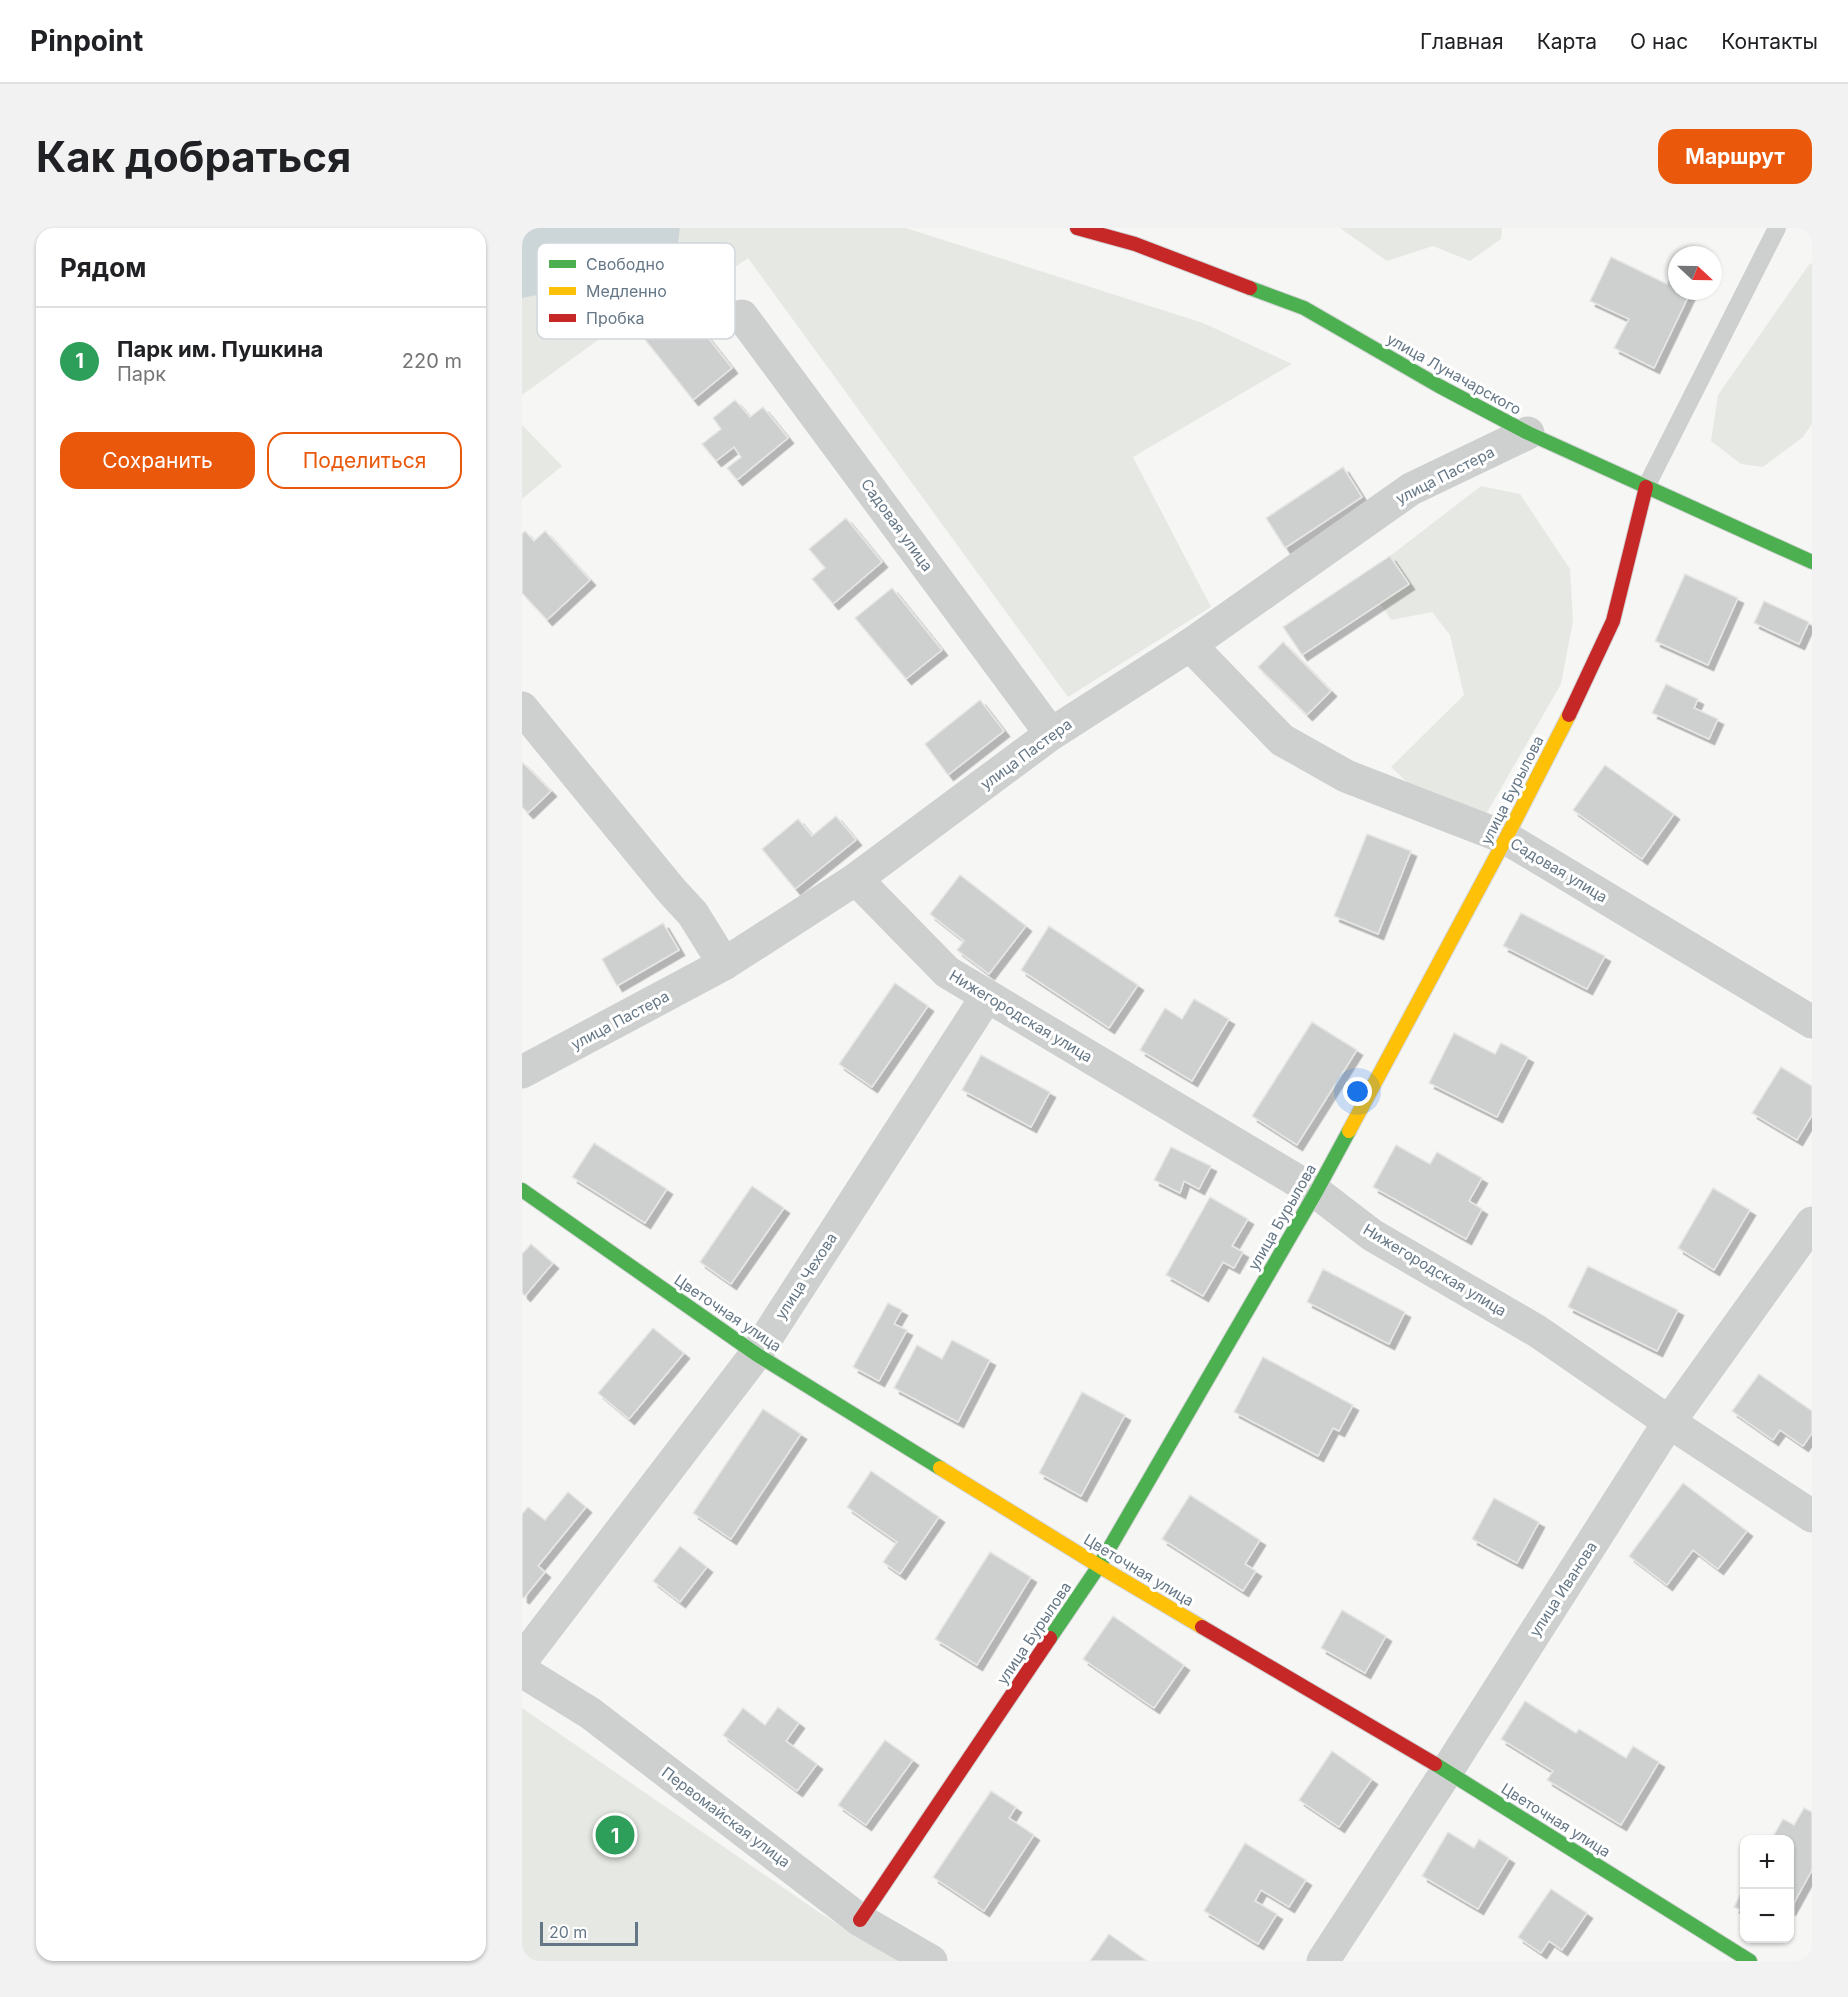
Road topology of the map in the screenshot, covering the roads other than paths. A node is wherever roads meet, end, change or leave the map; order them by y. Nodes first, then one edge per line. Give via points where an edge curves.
1 (1077, 228) edge
2 (1777, 228) edge
3 (742, 316) dead end
4 (1528, 433) junction
5 (1646, 487) junction
6 (1812, 561) edge
7 (1190, 645) junction
8 (522, 708) edge
9 (1051, 734) junction
10 (1506, 838) junction
11 (856, 879) junction
12 (724, 964) junction
13 (987, 996) junction
14 (1812, 1022) edge
15 (522, 1072) edge
16 (522, 1190) edge
17 (1316, 1191) junction
18 (1812, 1223) edge
19 (756, 1354) junction
20 (1669, 1422) junction
21 (1812, 1516) edge
22 (1099, 1566) junction
23 (522, 1660) edge
24 (522, 1671) edge
25 (1447, 1771) junction
26 (860, 1920) junction
27 (931, 1961) edge
28 (1323, 1961) edge
29 (1750, 1961) edge

1 - 4 street, улица Луначарского via 1135,244 1304,308
2 - 5 lane
3 - 9 street, Садовая улица
4 - 5 street, улица Луначарского
4 - 7 street, улица Пастера via 1411,489
5 - 6 street, улица Луначарского
5 - 10 street, улица Бурылова via 1613,621
7 - 9 street, улица Пастера
7 - 10 street, Садовая улица via 1282,740 1346,776
8 - 12 street via 693,914
9 - 11 street, улица Пастера
10 - 14 street, Садовая улица
10 - 17 street, улица Бурылова
11 - 12 street, улица Пастера
11 - 13 street, Нижегородская улица via 947,972
12 - 15 street, улица Пастера
13 - 17 street, Нижегородская улица
13 - 19 street, улица Чехова
16 - 19 street, Цветочная улица
17 - 20 street, Нижегородская улица via 1372,1235 1537,1331
17 - 22 street, улица Бурылова
18 - 20 street, улица Иванова
19 - 22 street, Цветочная улица
19 - 23 street, улица Чехова
20 - 21 street, Нижегородская улица
20 - 25 street, улица Иванова
22 - 25 street, Цветочная улица
22 - 26 street, улица Бурылова
24 - 26 street, Первомайская улица via 590,1713
25 - 28 street, улица Иванова
25 - 29 street, Цветочная улица
26 - 27 street, Первомайская улица

